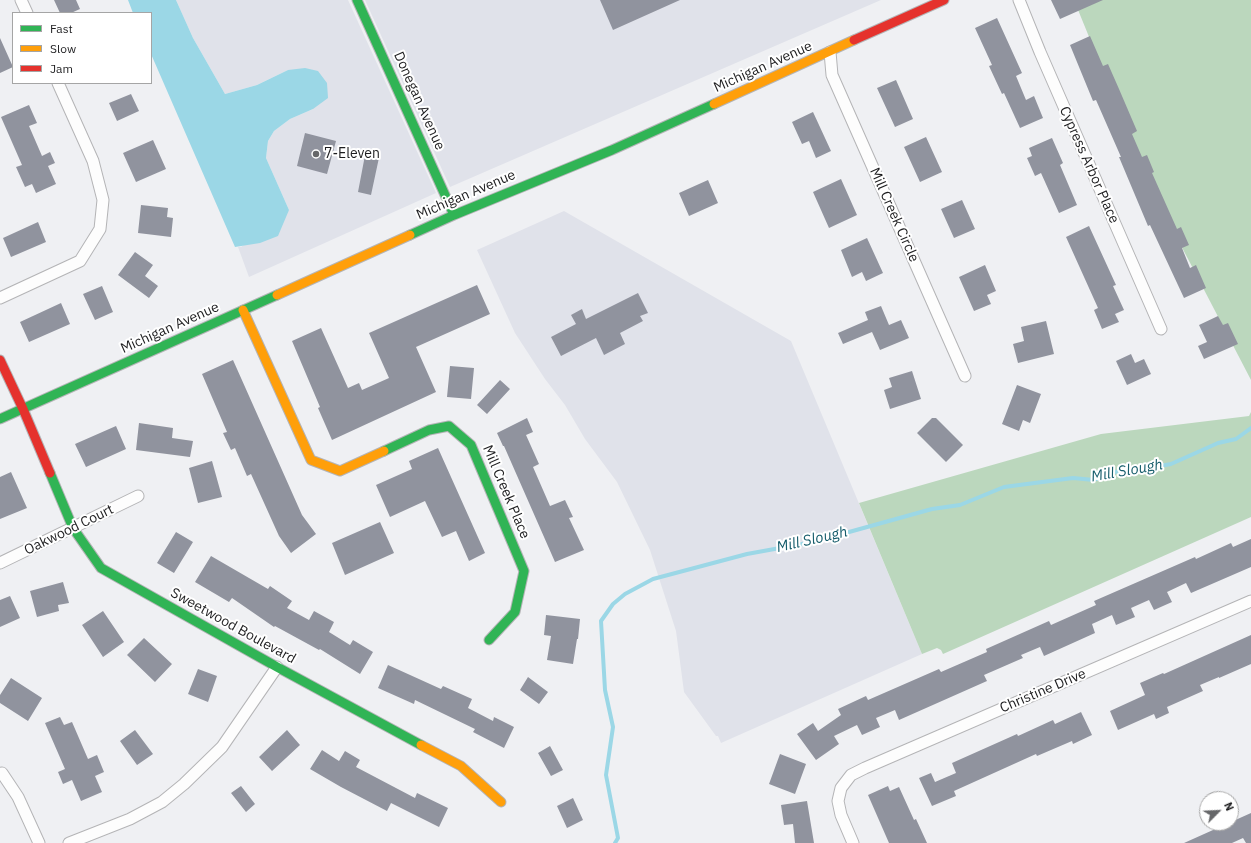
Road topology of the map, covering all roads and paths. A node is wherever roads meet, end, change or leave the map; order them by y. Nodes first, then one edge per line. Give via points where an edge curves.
1 (21, 0) edge
2 (357, 0) edge
3 (944, 0) edge
4 (1019, 0) edge
5 (27, 12) edge
6 (830, 52) junction
7 (58, 84) edge
8 (454, 215) junction
9 (0, 298) edge
10 (243, 310) junction
11 (1161, 329) dead end
12 (0, 360) edge
13 (964, 376) dead end
14 (23, 410) junction
15 (0, 419) edge
16 (138, 496) dead end
17 (73, 528) junction
18 (0, 563) edge
19 (1251, 601) edge
20 (489, 640) dead end
21 (277, 667) junction
22 (2, 773) dead end
23 (501, 802) dead end
24 (40, 843) edge
25 (69, 843) edge
26 (854, 843) edge

1 - 5 street
2 - 8 street, Donegan Avenue
3 - 6 street, Michigan Avenue
4 - 11 street, Cypress Arbor Place
6 - 8 street, Michigan Avenue via 612,150
6 - 13 street, Mill Creek Circle via 832,74
7 - 9 street via 93,160 103,200 100,229 80,261
8 - 10 street, Michigan Avenue
10 - 14 street, Michigan Avenue
10 - 20 street, Mill Creek Place via 311,460 340,472 429,430 449,426 471,445 524,571 515,612
12 - 14 street, Sweetwood Boulevard
14 - 15 street, Michigan Avenue
14 - 17 street, Sweetwood Boulevard
16 - 17 street, Oakwood Court
17 - 18 street, Oakwood Court
17 - 21 street, Sweetwood Boulevard via 101,568
19 - 26 street, Christine Drive via 851,775 841,788 838,801 841,815
21 - 23 street, Sweetwood Boulevard via 461,766
21 - 25 street via 222,747 162,802 130,819
22 - 24 street via 18,797

